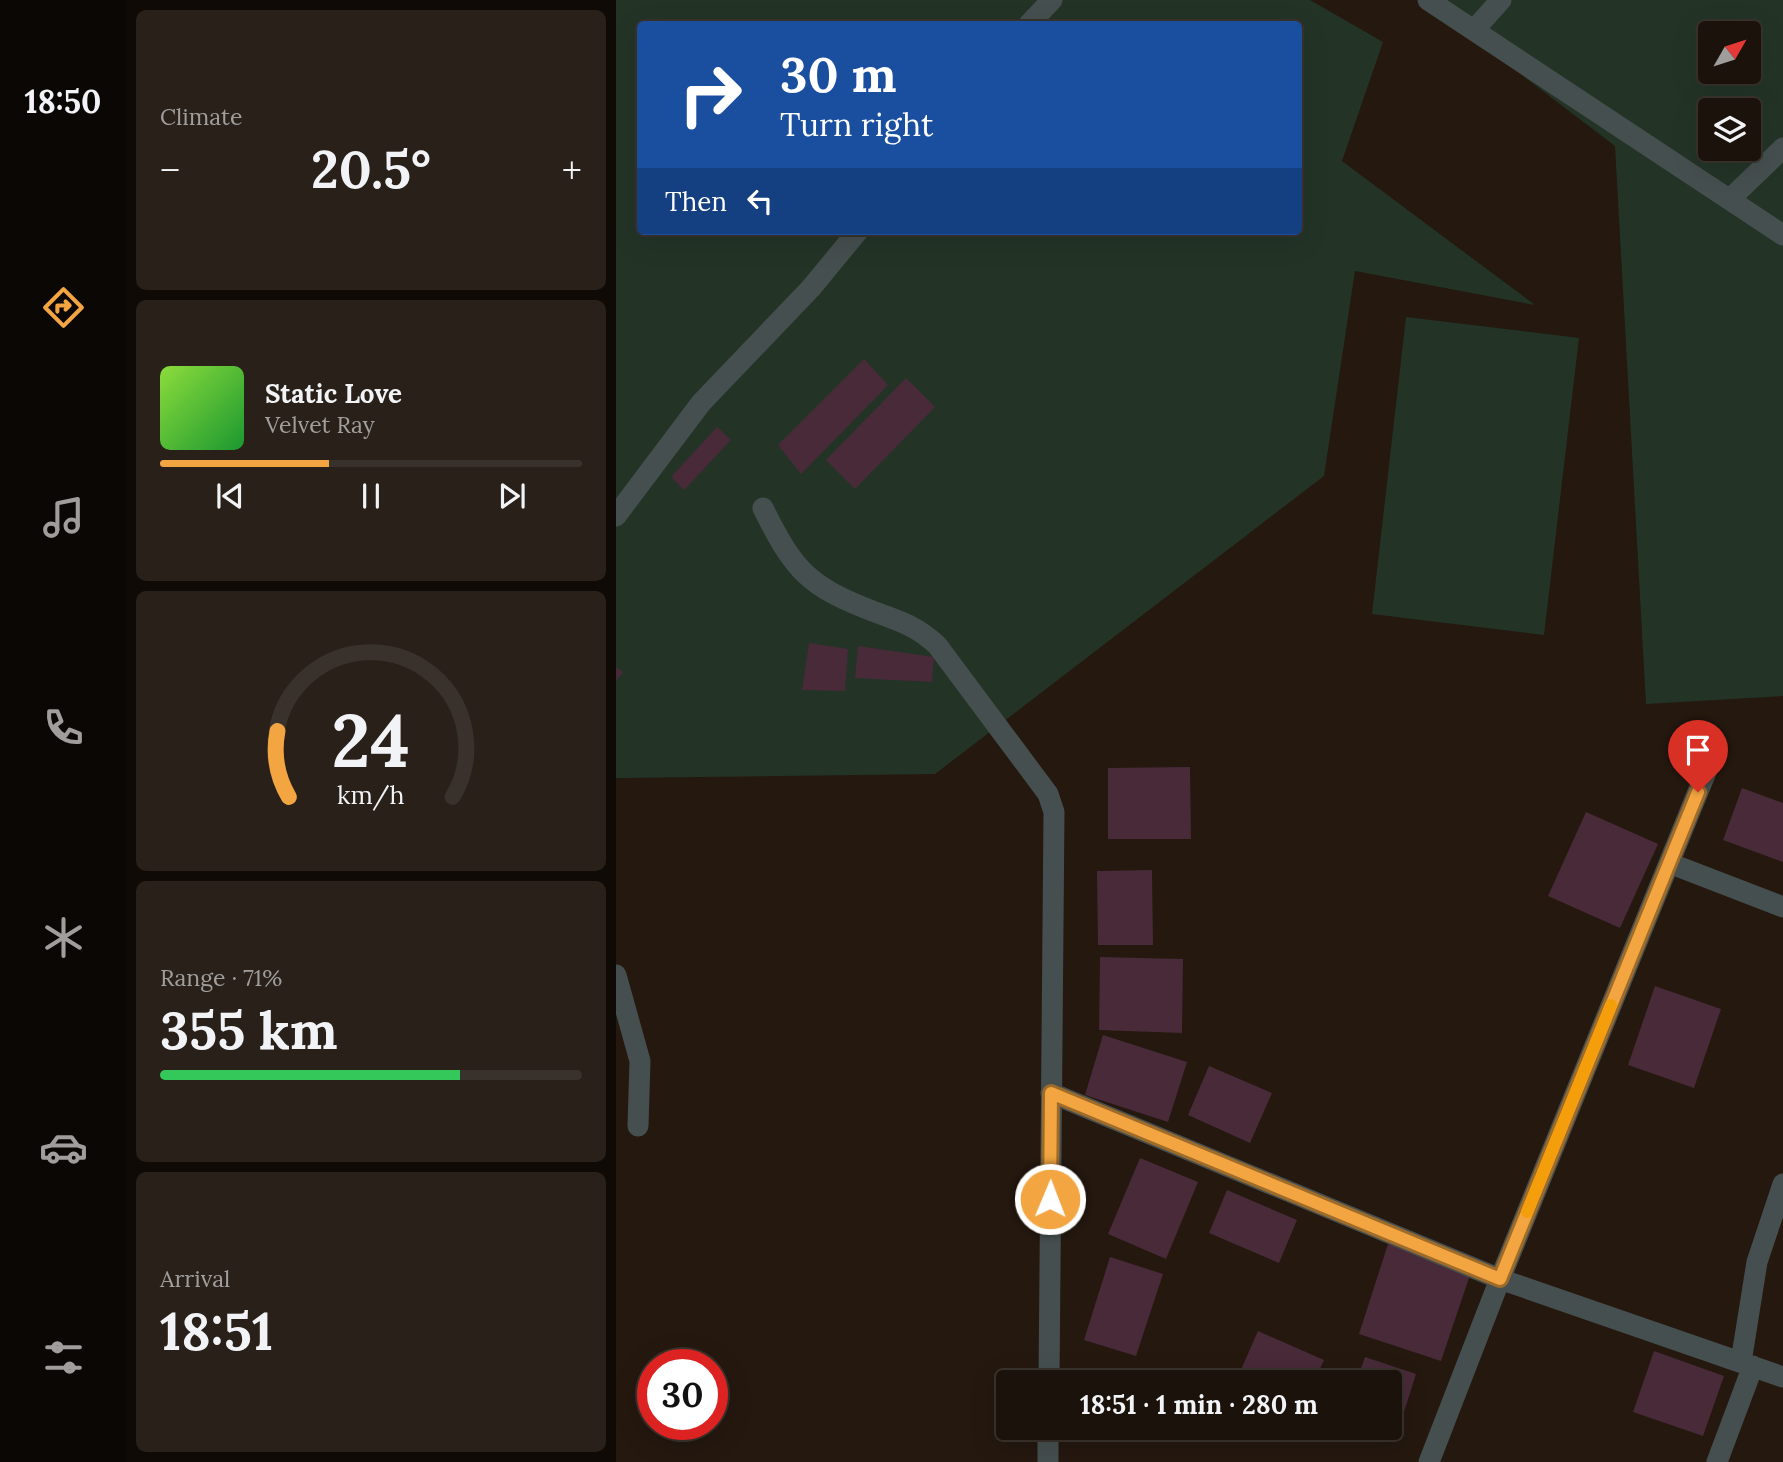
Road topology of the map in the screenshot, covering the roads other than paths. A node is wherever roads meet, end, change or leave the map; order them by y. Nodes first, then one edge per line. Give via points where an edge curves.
1 (1052, 0) edge
2 (1428, 0) edge
3 (1501, 0) edge
4 (1032, 21) edge
5 (1474, 30) junction
6 (1783, 148) edge
7 (1730, 200) junction
8 (855, 235) edge
9 (1783, 235) edge
10 (763, 508) dead end
11 (616, 516) edge
12 (1717, 745) dead end
13 (1669, 863) junction
14 (1783, 907) edge
15 (616, 975) edge
16 (1051, 1093) junction
17 (638, 1126) dead end
18 (1783, 1184) edge
19 (1500, 1279) junction
20 (1747, 1364) junction
21 (1049, 1370) edge
22 (1783, 1377) edge
23 (1048, 1440) edge
24 (1048, 1462) edge
25 (1429, 1462) edge
26 (1717, 1462) edge

1 - 4 street
2 - 5 street
3 - 5 street
5 - 7 street
6 - 7 street
7 - 9 street
8 - 11 street via 811,288 701,403
10 - 16 street via 785,552 805,576 841,599 918,628 937,645 1048,794 1054,812
12 - 13 street
13 - 14 street
13 - 19 street
15 - 17 street via 640,1061
16 - 19 street
16 - 21 street
18 - 20 street via 1757,1262
19 - 20 street
19 - 25 street
20 - 22 street
20 - 26 street
23 - 24 street

